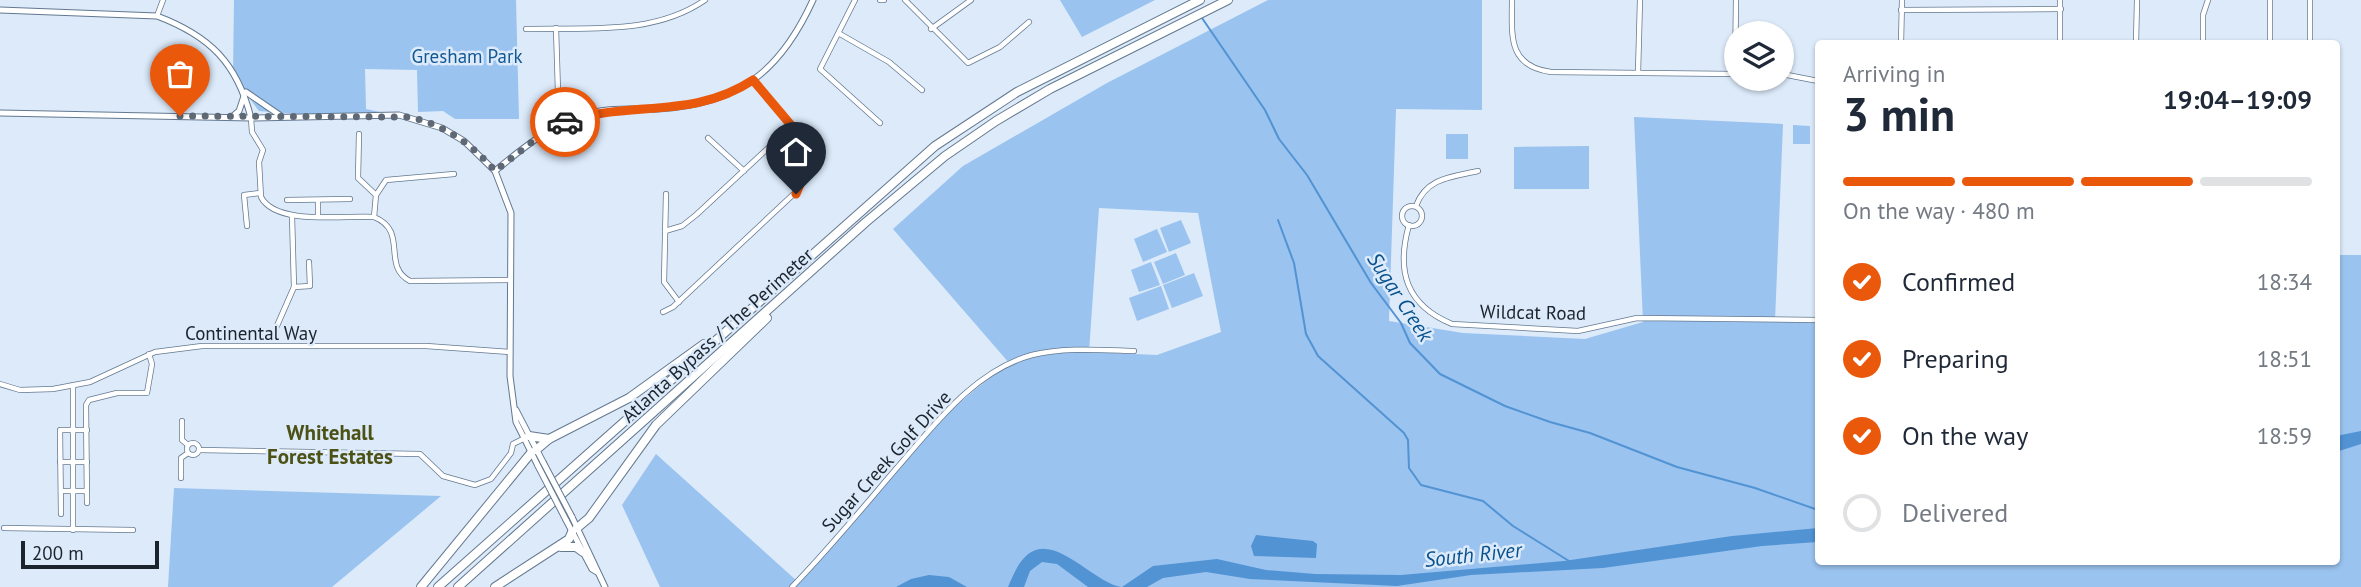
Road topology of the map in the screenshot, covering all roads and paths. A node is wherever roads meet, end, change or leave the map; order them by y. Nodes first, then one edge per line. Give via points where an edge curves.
1 (163, 0) edge
2 (705, 0) edge
3 (813, 0) edge
4 (855, 0) edge
5 (905, 0) edge
6 (971, 0) edge
7 (1200, 0) edge
8 (1228, 0) edge
9 (1512, 0) edge
10 (1640, 0) edge
11 (1736, 0) edge
12 (1902, 0) edge
13 (1975, 0) edge
14 (2060, 0) edge
15 (2137, 0) edge
16 (2208, 0) edge
17 (2270, 0) edge
18 (2310, 0) edge
19 (1975, 9) junction
20 (2061, 9) junction
21 (0, 10) edge
22 (1901, 10) junction
23 (158, 16) junction
24 (1736, 21) edge
25 (1029, 22) dead end
26 (556, 28) junction
27 (526, 29) dead end
28 (931, 29) junction
29 (840, 34) junction
30 (1900, 40) edge
31 (2060, 40) edge
32 (2136, 40) edge
33 (2203, 40) edge
34 (2270, 40) edge
35 (2310, 40) edge
36 (1638, 73) junction
37 (1724, 74) edge
38 (1794, 76) edge
39 (753, 80) junction
40 (1815, 80) edge
41 (244, 89) junction
42 (922, 90) dead end
43 (0, 113) edge
44 (231, 117) junction
45 (283, 117) junction
46 (251, 118) junction
47 (559, 124) junction
48 (880, 124) dead end
49 (793, 125) junction
50 (359, 134) dead end
51 (708, 138) dead end
52 (495, 171) junction
53 (744, 171) junction
54 (1478, 171) dead end
55 (454, 174) dead end
56 (260, 193) junction
57 (666, 194) dead end
58 (376, 195) junction
59 (350, 199) dead end
60 (287, 200) dead end
61 (318, 200) junction
62 (1416, 206) junction
63 (292, 216) junction
64 (318, 216) junction
65 (374, 217) junction
66 (1409, 225) junction
67 (247, 226) dead end
68 (665, 231) junction
69 (309, 262) dead end
70 (809, 274) junction
71 (510, 280) junction
72 (294, 287) junction
73 (679, 302) junction
74 (663, 312) dead end
75 (737, 319) junction
76 (1815, 320) edge
77 (276, 328) dead end
78 (1134, 351) dead end
79 (510, 352) junction
80 (149, 354) junction
81 (0, 384) edge
82 (73, 385) junction
83 (182, 421) dead end
84 (74, 430) junction
85 (87, 430) junction
86 (526, 437) junction
87 (549, 439) junction
88 (188, 445) junction
89 (199, 450) junction
90 (533, 452) junction
91 (188, 453) junction
92 (60, 462) junction
93 (74, 462) junction
94 (87, 462) junction
95 (181, 478) dead end
96 (61, 491) junction
97 (74, 491) junction
98 (87, 491) junction
99 (87, 503) dead end
100 (61, 514) dead end
101 (4, 528) dead end
102 (73, 530) junction
103 (134, 530) dead end
104 (575, 530) junction
105 (558, 547) junction
106 (583, 552) junction
107 (597, 572) junction
108 (421, 587) edge
109 (438, 587) edge
110 (458, 587) edge
111 (495, 587) edge
112 (605, 587) edge
113 (792, 587) edge

1 - 23 street
2 - 26 street via 653,24
3 - 39 street via 788,48
4 - 29 street
5 - 28 street
6 - 28 street
7 - 75 highway, Atlanta Bypass / The Perimeter via 1017,92 935,146
8 - 70 highway, Atlanta Bypass / The Perimeter via 1017,108 961,144
9 - 36 street via 1514,46 1533,68
10 - 36 street
11 - 24 street
12 - 22 street
13 - 19 street
14 - 20 street
15 - 32 street
16 - 33 street
17 - 34 street
18 - 35 street
19 - 20 street
19 - 22 street
20 - 31 street
21 - 23 street
22 - 30 street
23 - 41 street via 198,35 222,57
25 - 28 street via 1011,40 972,63 964,61
26 - 27 street
26 - 47 street
29 - 42 street via 890,62
29 - 48 street via 820,69
36 - 37 street
38 - 40 street
39 - 47 street via 695,105 598,111
39 - 49 street
41 - 44 street via 242,105
41 - 45 street
41 - 46 street
43 - 44 street
44 - 46 street
45 - 46 street
45 - 52 street via 416,118 464,141
46 - 56 street via 251,130 263,150
47 - 52 street
49 - 53 street
49 - 73 street via 801,137 798,190
50 - 58 street via 358,178
51 - 53 street
52 - 71 street via 511,213
53 - 68 street via 682,226
54 - 62 street via 1428,185
55 - 58 street via 386,180
56 - 63 street via 267,206
56 - 67 street via 244,195
57 - 68 street
58 - 65 street
59 - 61 street
60 - 61 street
61 - 64 street
62 - 66 street via 1403,212
62 - 66 street via 1422,218
63 - 64 street
63 - 72 street
64 - 65 street
65 - 71 street via 390,227 397,267 406,279
66 - 76 street, Wildcat Road via 1404,261 1411,294 1437,318 1452,324 1578,331 1637,318
68 - 73 street via 664,282
69 - 72 street via 310,286
70 - 104 highway via 656,425 589,518
70 - 110 highway, Atlanta Bypass / The Perimeter
71 - 79 street
72 - 77 street
73 - 74 street
75 - 87 highway via 629,398
75 - 109 highway, Atlanta Bypass / The Perimeter
78 - 113 street, Sugar Creek Golf Drive via 1030,356 964,394
79 - 80 street, Continental Way via 426,346 202,346
79 - 86 street via 516,410
80 - 82 street, Continental Way via 90,382
80 - 85 street via 145,394 117,393 89,400
81 - 82 street, Continental Way via 20,390
82 - 84 street
83 - 88 street via 182,440
84 - 85 street
84 - 92 street via 60,430
84 - 93 street
85 - 94 street
86 - 87 highway
86 - 89 street via 513,443 491,480 481,484 453,481 420,454
86 - 90 street
87 - 90 highway
88 - 89 street via 195,443
88 - 91 street
89 - 91 street via 195,455
90 - 104 street, bridge
90 - 108 highway
91 - 95 street via 180,458
92 - 93 street
92 - 96 street
93 - 94 street
93 - 97 street
94 - 98 street
96 - 97 street
96 - 100 street
97 - 98 street
97 - 102 street
98 - 99 street
101 - 102 street
102 - 103 street
104 - 105 highway
104 - 106 street
104 - 107 street
105 - 106 highway via 572,546
105 - 111 highway
106 - 107 street
107 - 112 street

